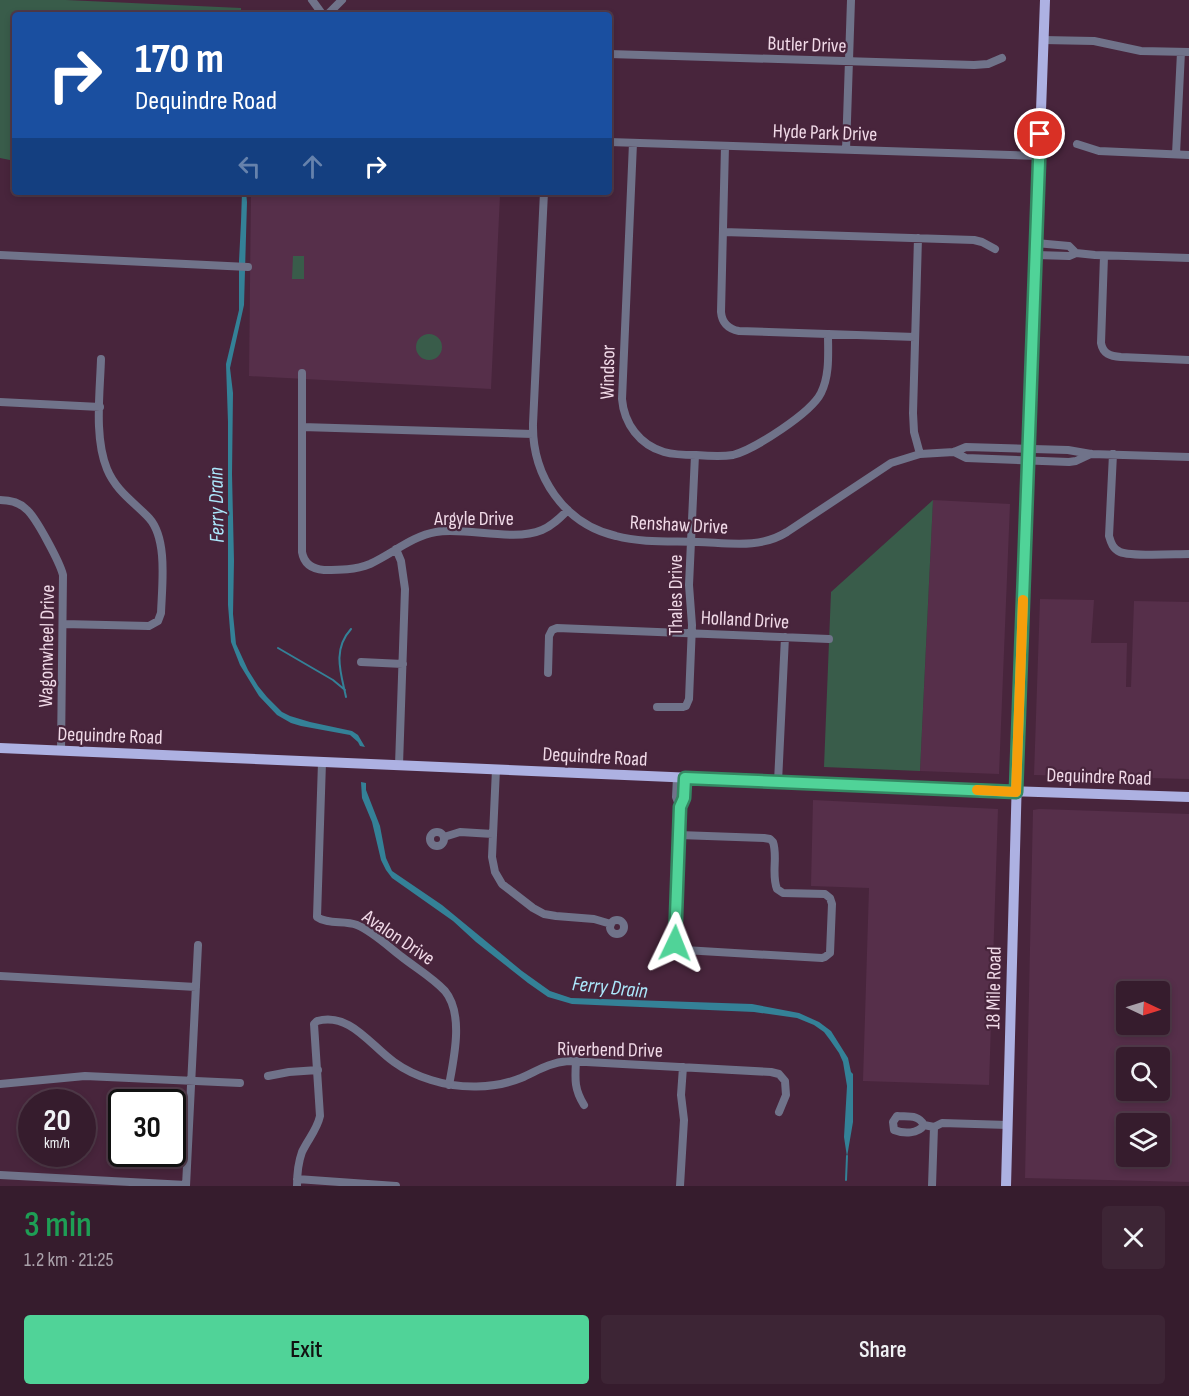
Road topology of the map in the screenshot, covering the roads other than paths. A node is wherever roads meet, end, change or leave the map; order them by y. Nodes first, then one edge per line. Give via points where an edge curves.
1 (312, 0) edge
2 (342, 0) edge
3 (851, 0) edge
4 (1045, 0) edge
5 (322, 12) edge
6 (328, 12) edge
7 (1044, 40) junction
8 (1185, 52) edge
9 (612, 54) edge
10 (1002, 58) dead end
11 (849, 61) junction
12 (612, 142) edge
13 (633, 143) junction
14 (1077, 144) dead end
15 (725, 146) junction
16 (846, 150) junction
17 (1176, 154) junction
18 (1189, 155) edge
19 (1039, 156) junction
20 (544, 195) edge
21 (723, 232) junction
22 (918, 238) junction
23 (1036, 243) junction
24 (995, 249) dead end
25 (1076, 253) junction
26 (0, 255) edge
27 (1036, 255) junction
28 (1104, 256) junction
29 (1189, 258) edge
30 (244, 267) dead end
31 (828, 334) junction
32 (915, 337) junction
33 (101, 359) dead end
34 (1189, 360) edge
35 (302, 373) dead end
36 (0, 402) edge
37 (100, 407) junction
38 (302, 427) junction
39 (533, 434) junction
40 (1028, 449) junction
41 (954, 452) junction
42 (920, 454) junction
43 (1091, 454) junction
44 (1113, 454) junction
45 (695, 455) junction
46 (1189, 457) edge
47 (1028, 461) junction
48 (0, 500) edge
49 (568, 510) junction
50 (691, 542) junction
51 (396, 549) junction
52 (1189, 554) edge
53 (63, 624) junction
54 (692, 633) junction
55 (784, 637) junction
56 (830, 639) dead end
57 (361, 662) dead end
58 (403, 664) junction
59 (548, 674) dead end
60 (657, 707) dead end
61 (0, 748) edge
62 (61, 751) junction
63 (322, 762) junction
64 (399, 765) junction
65 (496, 769) junction
66 (681, 778) junction
67 (778, 782) junction
68 (1016, 792) junction
69 (1189, 796) edge
70 (493, 834) junction
71 (679, 836) junction
72 (444, 837) dead end
73 (611, 924) dead end
74 (198, 945) dead end
75 (0, 976) edge
76 (196, 987) junction
77 (576, 1061) junction
78 (683, 1067) junction
79 (318, 1070) junction
80 (268, 1076) dead end
81 (191, 1081) junction
82 (240, 1083) dead end
83 (0, 1084) edge
84 (449, 1085) junction
85 (584, 1105) dead end
86 (779, 1113) dead end
87 (924, 1125) dead end
88 (1008, 1125) junction
89 (934, 1127) junction
90 (0, 1175) edge
91 (297, 1183) edge
92 (186, 1185) edge
93 (396, 1186) edge
94 (680, 1186) edge
95 (932, 1186) edge
96 (1006, 1186) edge

1 - 5 street
2 - 6 street
3 - 11 street
4 - 7 main road, 18 Mile Road
7 - 8 street via 1094,41 1141,51
7 - 19 main road, 18 Mile Road
8 - 17 street
9 - 11 street, Butler Drive
10 - 11 street, Butler Drive via 974,65
11 - 16 street
12 - 13 street, Hyde Park Drive
13 - 15 street, Hyde Park Drive
13 - 45 street, Windsor via 622,405 632,430 646,444 670,454
14 - 17 street via 1099,151
15 - 16 street, Hyde Park Drive
15 - 21 street
16 - 19 street, Hyde Park Drive
17 - 18 street
19 - 23 main road, 18 Mile Road
20 - 39 street, Renshaw Drive
21 - 22 street
21 - 31 street via 720,312 728,327 740,332
22 - 24 street via 974,240
22 - 32 street
23 - 25 street via 1069,246
23 - 27 main road, 18 Mile Road
25 - 27 street
25 - 28 street
26 - 30 street
27 - 40 main road, 18 Mile Road
28 - 29 street
28 - 34 street via 1101,342 1105,352 1113,357
31 - 32 street
31 - 45 street, Windsor via 824,385 808,410 746,450 722,456
32 - 42 street via 913,412
33 - 37 street
35 - 38 street
36 - 37 street
37 - 53 street via 100,444 110,475 120,491 154,524 160,538 161,612 158,621 149,626
38 - 39 street
38 - 51 street, Argyle Drive via 303,559 316,569 344,570 370,563
39 - 49 street, Renshaw Drive via 542,474
40 - 41 street, Renshaw Drive via 966,447
40 - 43 street, Renshaw Drive
40 - 47 main road, 18 Mile Road
41 - 42 street, Renshaw Drive
41 - 47 street, Renshaw Drive via 966,458
42 - 50 street, Renshaw Drive via 891,463 775,539 752,544
43 - 44 street, Renshaw Drive
43 - 47 street, Renshaw Drive via 1069,462
44 - 46 street, Renshaw Drive
44 - 52 street via 1113,546 1123,553
45 - 50 street, Thales Drive
47 - 68 main road, 18 Mile Road
48 - 53 street, Wagonwheel Drive via 27,510 60,564 64,580
49 - 50 street, Renshaw Drive via 591,527 615,536
49 - 51 street, Argyle Drive via 549,527 531,533 438,531
50 - 54 street, Thales Drive
51 - 58 street via 405,589
53 - 62 street, Wagonwheel Drive
54 - 55 street, Holland Drive
54 - 59 street, Holland Drive via 561,627 549,636
54 - 60 street, Thales Drive via 688,702 683,707
55 - 56 street, Holland Drive
55 - 67 street
57 - 58 street
58 - 64 street
61 - 62 main road, Dequindre Road
62 - 63 main road, Dequindre Road
63 - 64 main road, Dequindre Road
63 - 84 street, Avalon Drive via 317,917 361,927 447,993 456,1022
64 - 65 main road, Dequindre Road
65 - 66 main road, Dequindre Road
65 - 70 street
66 - 67 main road, Dequindre Road
66 - 71 street via 676,798 680,807
67 - 68 main road, Dequindre Road
68 - 69 main road, Dequindre Road
68 - 88 main road, 18 Mile Road
70 - 72 street via 460,832
70 - 73 street via 495,872 512,892 544,914
71 - 71 street via 764,838 774,842 777,889 783,893 825,894 830,898 828,955 822,958 680,948 675,943
74 - 76 street
75 - 76 street
76 - 81 street
77 - 78 street, Riverbend Drive
77 - 84 street, Riverbend Drive via 551,1064 518,1079 488,1085
77 - 85 street via 575,1087
78 - 86 street, Riverbend Drive via 779,1074 786,1087
78 - 94 street
79 - 80 street
79 - 84 street, Riverbend Drive via 314,1024 323,1019 346,1023 402,1067
79 - 91 street via 320,1116 299,1160
81 - 82 street
81 - 83 street via 85,1076
81 - 92 street
87 - 89 street
88 - 89 street via 942,1123
88 - 96 main road, 18 Mile Road
89 - 95 street
90 - 92 street
91 - 93 street

